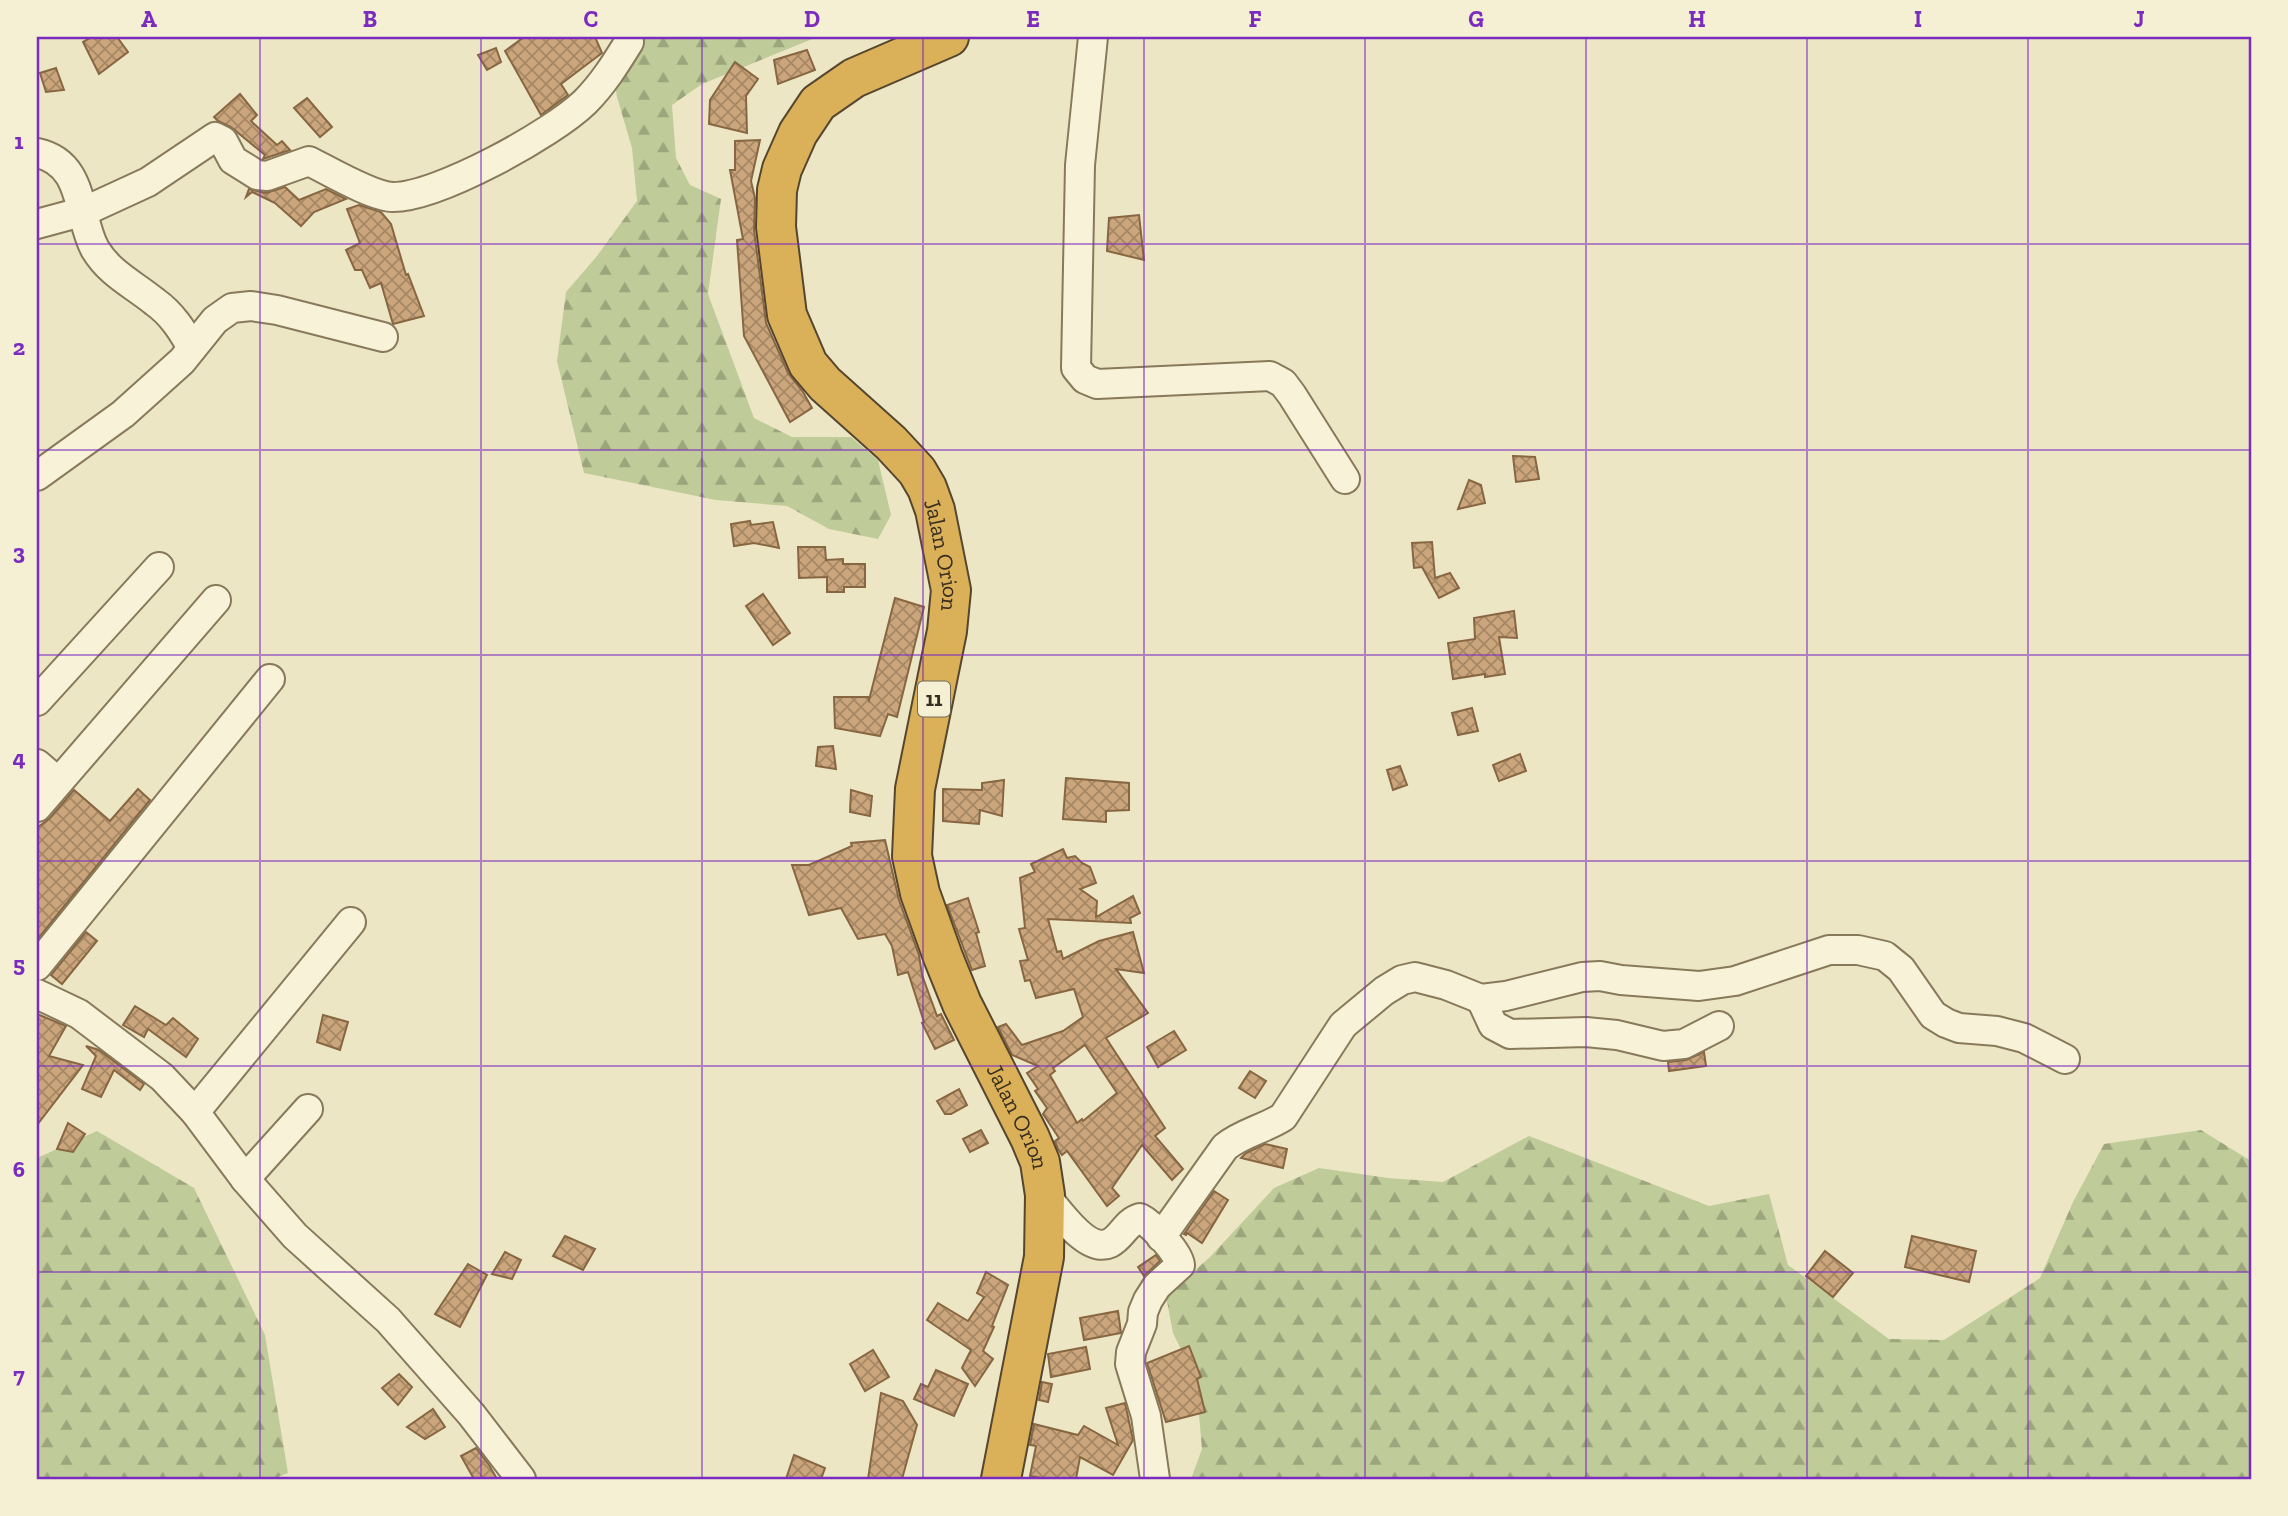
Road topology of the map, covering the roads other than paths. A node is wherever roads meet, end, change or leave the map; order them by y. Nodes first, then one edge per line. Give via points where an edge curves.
1 (949, 37) edge
2 (1093, 37) edge
3 (629, 42) dead end
4 (37, 153) edge
5 (85, 211) junction
6 (37, 224) edge
7 (383, 337) dead end
8 (192, 348) junction
9 (37, 476) edge
10 (1345, 480) dead end
11 (159, 566) dead end
12 (216, 600) dead end
13 (270, 679) dead end
14 (37, 701) edge
15 (37, 764) edge
16 (58, 782) junction
17 (37, 807) edge
18 (351, 922) dead end
19 (37, 966) edge
20 (37, 994) edge
21 (1481, 999) junction
22 (1719, 1026) dead end
23 (2064, 1059) dead end
24 (308, 1109) dead end
25 (195, 1112) junction
26 (245, 1179) junction
27 (1045, 1195) junction
28 (1161, 1237) junction
29 (521, 1479) edge
30 (1002, 1479) edge
31 (1155, 1479) edge

1 - 27 highway, Jalan Orion / 11 via 854,78 818,103 782,169 776,227 787,315 808,364 917,471 935,510 951,590 950,607 915,789 912,856 943,957 1030,1138 1040,1162
2 - 10 street via 1080,165 1078,372 1097,384 1269,376 1283,383
3 - 5 street via 606,78 566,117 499,159 436,187 390,197 309,161 267,176 257,174 233,160 223,141 215,138 148,182
4 - 5 street via 57,162 79,191
5 - 6 street
5 - 8 street via 87,232 97,251 115,274 175,320
7 - 8 street via 251,306 232,308 215,320
8 - 9 street via 123,414
11 - 14 street
12 - 16 street
13 - 19 street
15 - 16 street
16 - 17 street
18 - 25 street
20 - 25 street via 79,1014 118,1042 162,1077
21 - 22 street via 1493,1025 1510,1034 1586,1032 1663,1046 1684,1044
21 - 23 street via 1582,976 1699,986 1735,981 1829,950 1858,950 1885,956 1901,969 1933,1015 1947,1023 2024,1038
21 - 28 street via 1415,977 1384,991 1343,1025 1283,1117 1225,1147
24 - 26 street
25 - 26 street
26 - 29 street via 295,1236 388,1320
27 - 28 street via 1085,1239 1110,1242 1140,1218
27 - 30 highway, Jalan Orion / 11 via 1044,1257
28 - 31 street via 1180,1265 1148,1300 1130,1364 1146,1416

